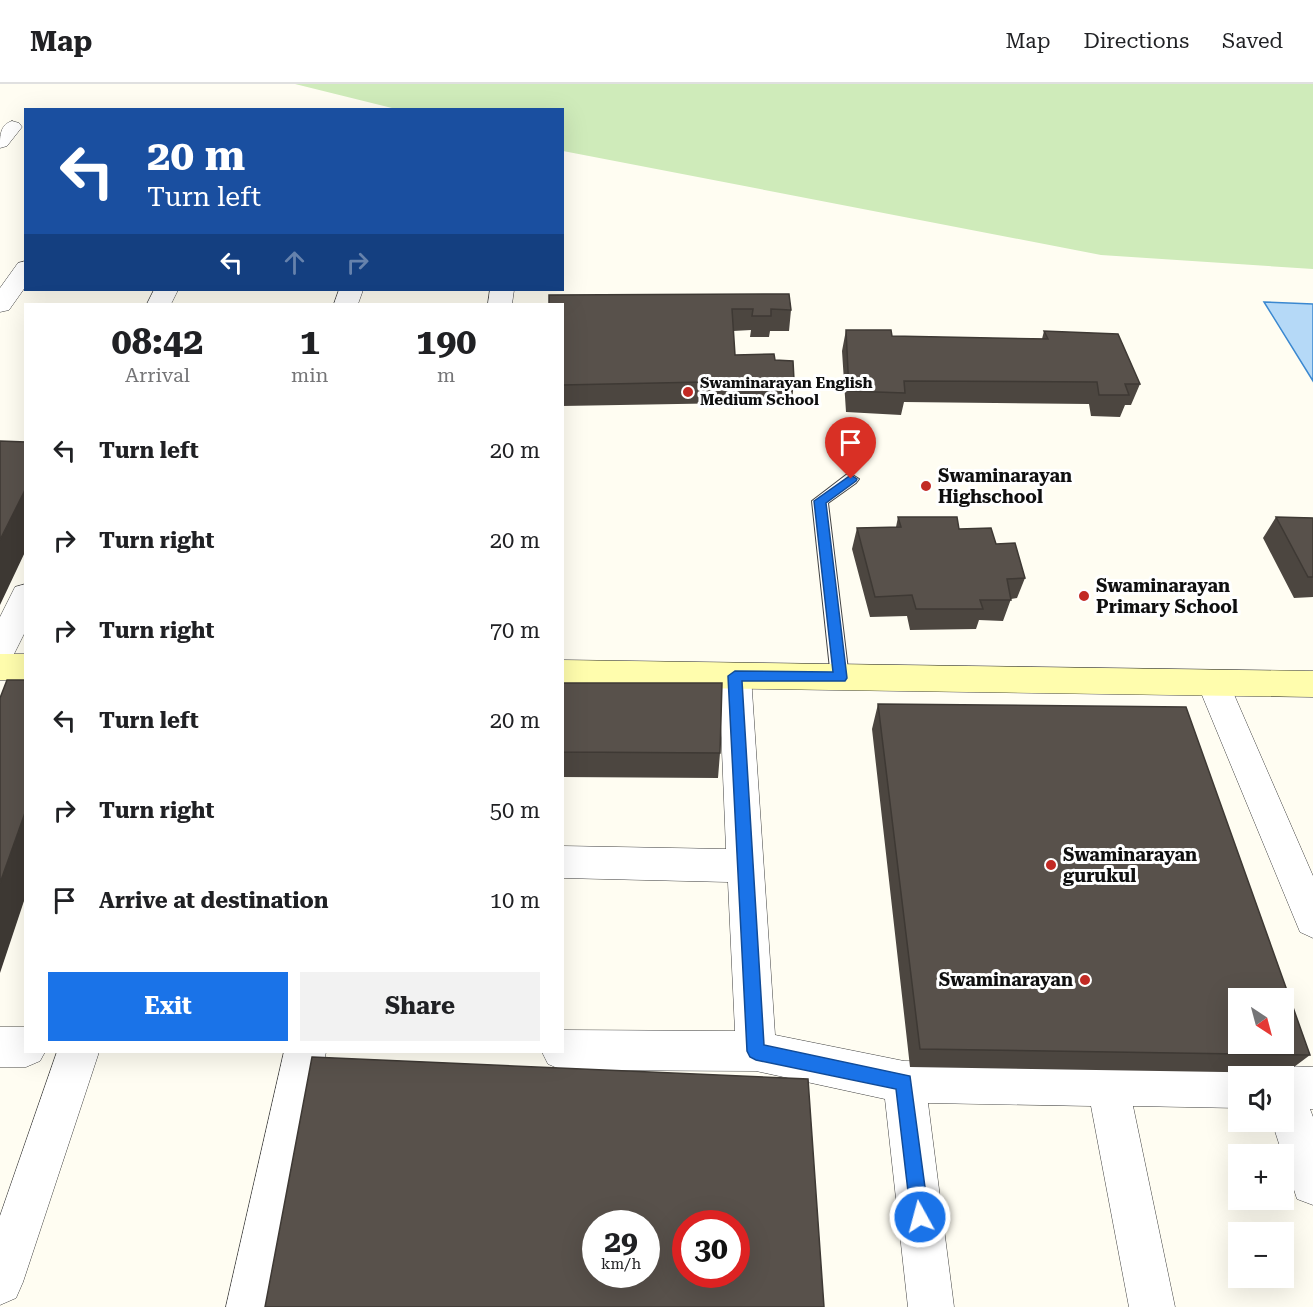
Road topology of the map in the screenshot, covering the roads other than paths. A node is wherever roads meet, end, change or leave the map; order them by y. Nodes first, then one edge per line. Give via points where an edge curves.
1 (24, 271) edge
2 (0, 305) edge
3 (851, 479) dead end
4 (24, 600) edge
5 (0, 651) edge
6 (0, 667) edge
7 (24, 667) edge
8 (564, 673) edge
9 (735, 676) junction
10 (840, 678) junction
11 (1213, 683) junction
12 (1313, 684) edge
13 (564, 862) edge
14 (745, 866) junction
15 (1313, 920) edge
16 (0, 1047) edge
17 (24, 1047) edge
18 (564, 1050) edge
19 (756, 1051) junction
20 (78, 1053) edge
21 (305, 1053) edge
22 (904, 1082) junction
23 (1108, 1086) junction
24 (1228, 1087) edge
25 (1294, 1087) edge
26 (1313, 1088) edge
27 (1294, 1124) edge
28 (1313, 1183) edge
29 (0, 1282) edge
30 (249, 1307) edge
31 (931, 1307) edge
32 (1152, 1307) edge

1 - 2 street
3 - 10 lane via 820,501
4 - 5 street
6 - 7 main road
8 - 9 main road
9 - 10 main road
9 - 14 street
10 - 11 main road
11 - 12 main road
11 - 15 street
13 - 14 street
14 - 19 street
16 - 17 street
18 - 19 street
19 - 22 street
20 - 29 street
21 - 30 street
22 - 23 street
22 - 31 street
23 - 24 street
23 - 32 street
25 - 26 street
27 - 28 street

